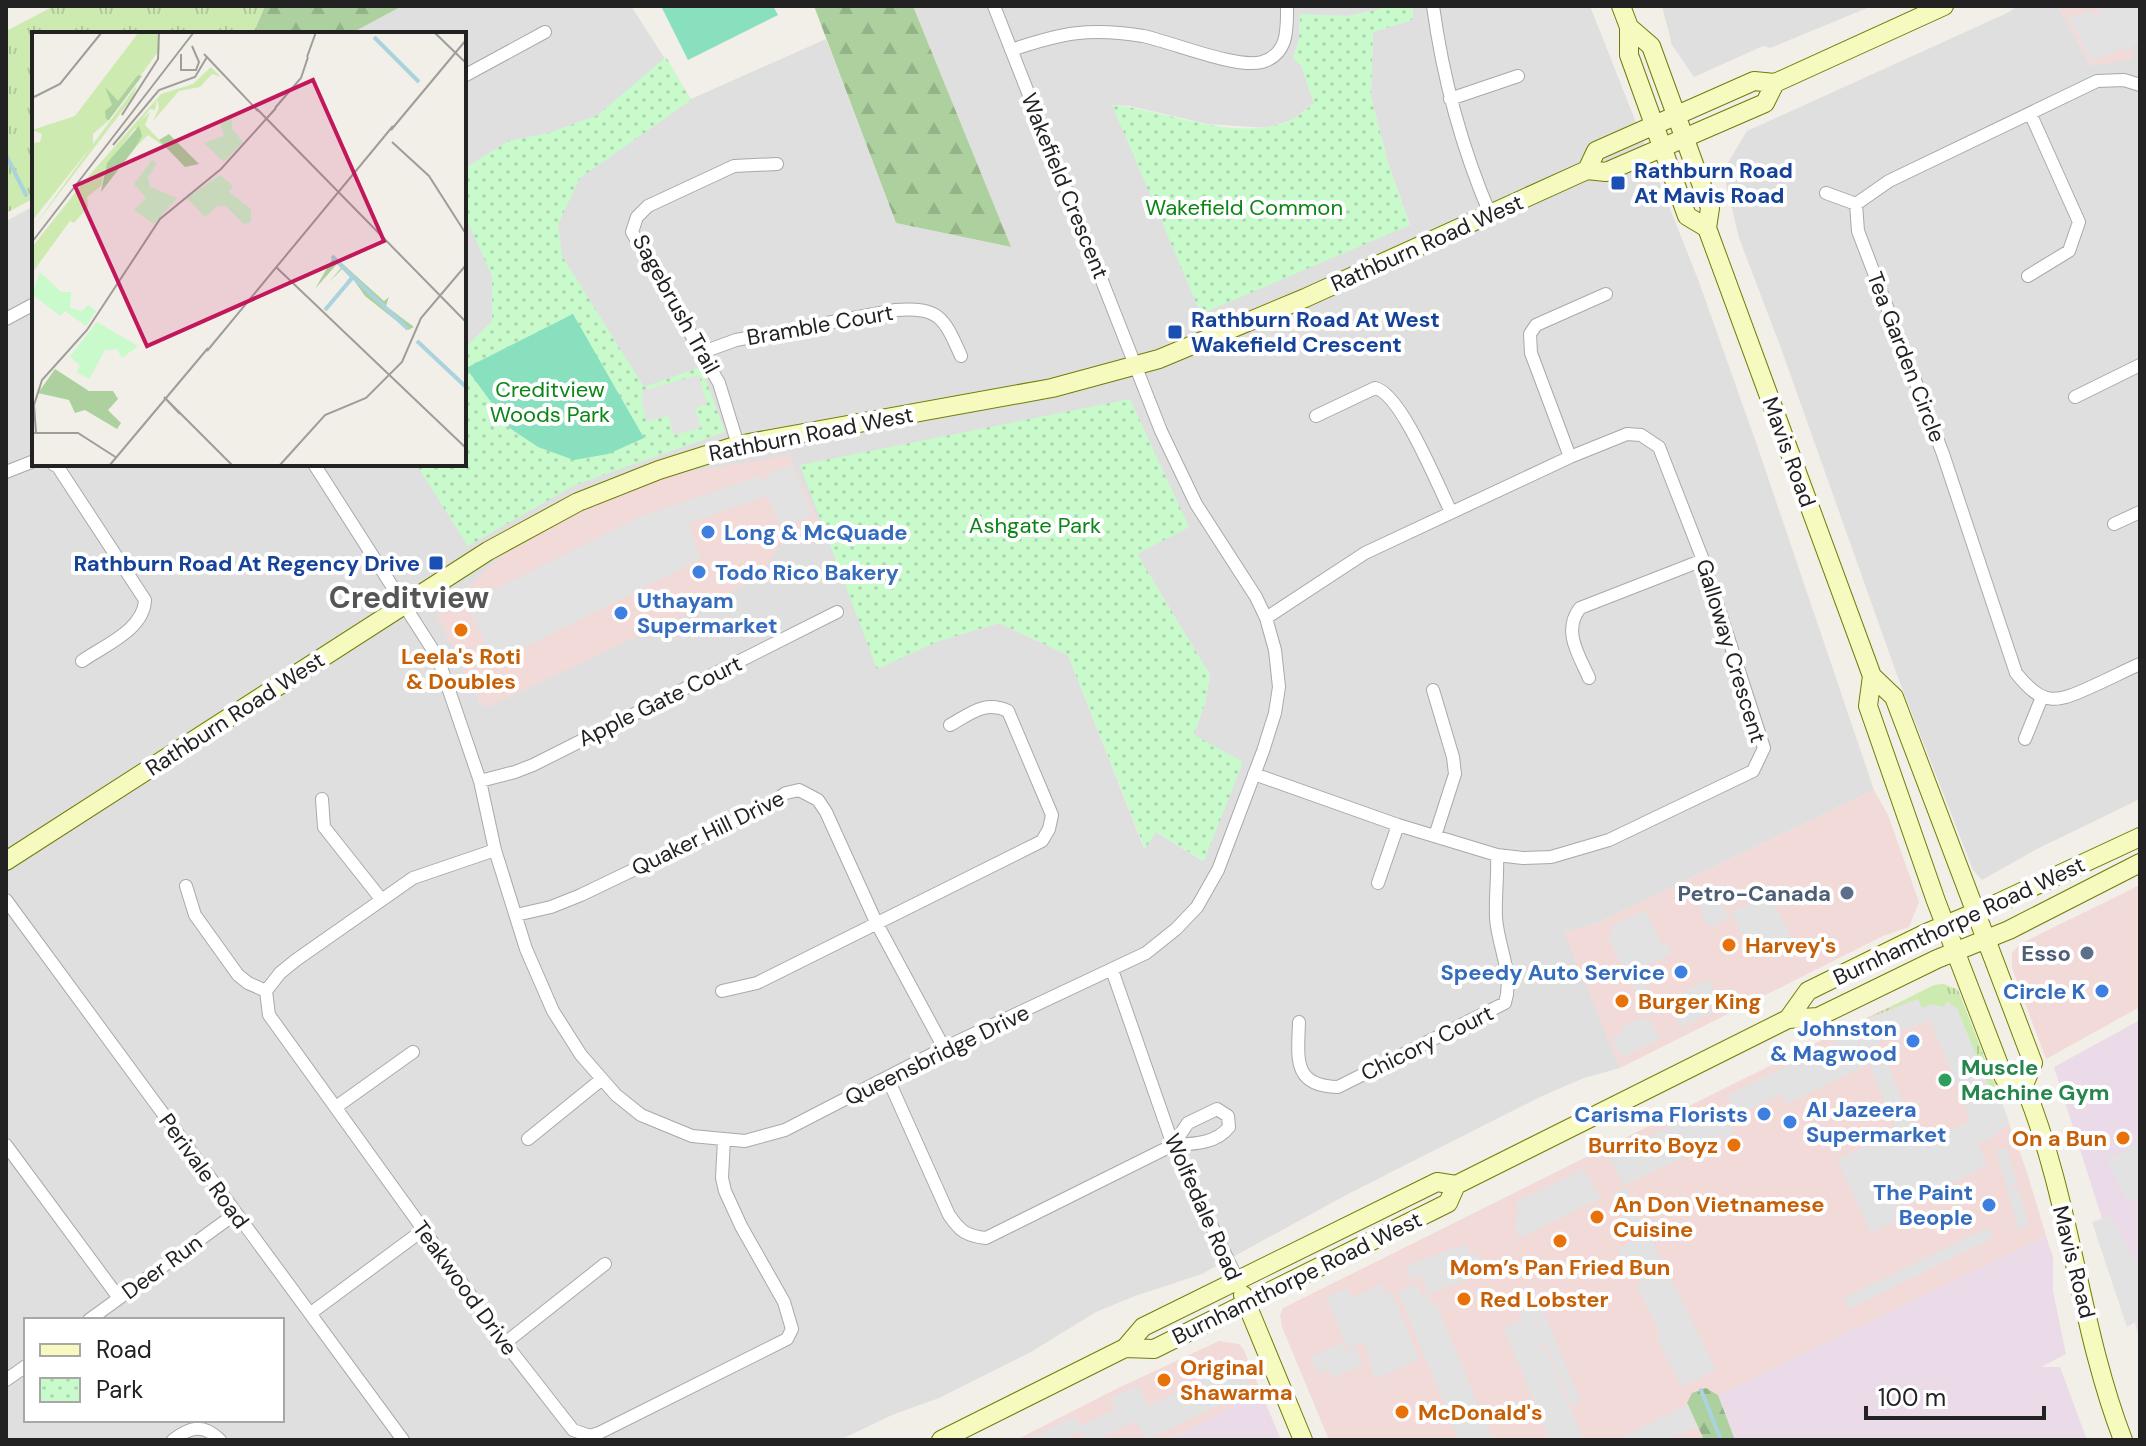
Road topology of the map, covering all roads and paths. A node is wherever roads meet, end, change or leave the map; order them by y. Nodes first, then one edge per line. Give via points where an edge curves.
1 (994, 6) edge
2 (1287, 6) edge
3 (1433, 6) edge
4 (1621, 6) edge
5 (1944, 6) edge
6 (1629, 27) junction
7 (545, 32) dead end
8 (1011, 50) junction
9 (466, 75) edge
10 (1518, 76) dead end
11 (1775, 83) junction
12 (2140, 85) edge
13 (1450, 99) junction
14 (1677, 115) junction
15 (2031, 115) junction
16 (1656, 124) junction
17 (1685, 138) junction
18 (1663, 147) junction
19 (777, 164) dead end
20 (1587, 170) junction
21 (1826, 193) dead end
22 (1856, 204) junction
23 (1490, 214) junction
24 (1707, 228) junction
25 (2028, 276) dead end
26 (1606, 294) dead end
27 (32, 305) edge
28 (6, 319) edge
29 (703, 352) junction
30 (961, 356) dead end
31 (2140, 365) edge
32 (1136, 366) junction
33 (2075, 397) dead end
34 (1316, 416) dead end
35 (738, 445) junction
36 (1570, 457) junction
37 (32, 462) edge
38 (56, 466) edge
39 (315, 466) edge
40 (6, 472) edge
41 (1451, 512) junction
42 (2140, 512) edge
43 (2114, 524) dead end
44 (1703, 560) junction
45 (404, 605) junction
46 (837, 612) dead end
47 (1266, 618) junction
48 (82, 661) dead end
49 (2140, 664) edge
50 (1872, 676) junction
51 (1589, 678) dead end
52 (1433, 690) dead end
53 (2042, 697) junction
54 (950, 725) dead end
55 (2025, 739) dead end
56 (1254, 774) junction
57 (480, 781) junction
58 (322, 799) dead end
59 (1398, 825) junction
60 (1435, 836) junction
61 (2140, 837) edge
62 (495, 850) junction
63 (1497, 855) junction
64 (6, 861) edge
65 (2140, 863) edge
66 (1378, 883) dead end
67 (186, 886) dead end
68 (381, 899) junction
69 (6, 900) edge
70 (1976, 913) junction
71 (516, 915) junction
72 (876, 922) junction
73 (1945, 925) junction
74 (1986, 939) junction
75 (1955, 951) junction
76 (1112, 970) junction
77 (266, 991) junction
78 (722, 991) dead end
79 (1788, 1019) junction
80 (1299, 1022) dead end
81 (944, 1048) junction
82 (413, 1052) dead end
83 (602, 1079) junction
84 (888, 1079) junction
85 (2024, 1085) junction
86 (336, 1107) junction
87 (528, 1139) dead end
88 (724, 1139) junction
89 (6, 1145) edge
90 (1173, 1145) junction
91 (1456, 1185) junction
92 (235, 1214) junction
93 (423, 1230) junction
94 (605, 1264) dead end
95 (1238, 1281) junction
96 (119, 1298) junction
97 (1246, 1303) junction
98 (311, 1313) junction
99 (92, 1318) edge
100 (505, 1343) junction
101 (1125, 1348) junction
102 (24, 1367) edge
103 (6, 1380) edge
104 (173, 1440) edge
105 (220, 1440) edge
106 (403, 1440) edge
107 (941, 1440) edge
108 (1303, 1440) edge
109 (2123, 1440) edge

1 - 8 street, Wakefield Crescent
2 - 8 street via 1287,38 1278,53 1262,62 1089,30
3 - 13 street
4 - 6 main road, Mavis Road
5 - 11 main road, Rathburn Road West
6 - 14 main road, Mavis Road via 1651,46
6 - 16 main road, Mavis Road via 1629,55
7 - 9 street
8 - 32 street, Wakefield Crescent
10 - 13 street
11 - 14 main road, Rathburn Road West via 1754,81
11 - 17 main road, Rathburn Road West via 1765,103
12 - 15 street via 2097,81
13 - 23 street
14 - 16 main road, Rathburn Road West
14 - 17 main road, Mavis Road
15 - 22 street via 1889,181
15 - 25 street via 2079,222 2069,251
16 - 18 main road, Mavis Road
16 - 20 main road, Rathburn Road West via 1596,151
17 - 18 main road, Rathburn Road West
17 - 24 main road, Mavis Road via 1710,208
18 - 20 main road, Rathburn Road West via 1606,172
18 - 24 main road, Mavis Road via 1687,216
19 - 29 street, Sagebrush Trail via 734,166 648,206 637,217 632,232
20 - 23 main road, Rathburn Road West
21 - 22 street
22 - 53 street, Tea Garden Circle via 1858,231 1943,454 2016,673
23 - 32 main road, Rathburn Road West via 1220,335
24 - 50 main road, Mavis Road
26 - 36 street via 1536,325 1530,334 1531,353
27 - 28 street
29 - 30 street, Bramble Court via 736,340 918,308 933,311 947,324
29 - 35 street, Sagebrush Trail via 719,383
31 - 33 street
32 - 35 main road, Rathburn Road West via 1052,388
32 - 47 street, Queensbridge Drive via 1196,504
34 - 41 street via 1375,388 1382,390 1398,405
35 - 45 main road, Rathburn Road West via 578,502
36 - 41 street, Galloway Crescent
36 - 44 street, Galloway Crescent via 1627,434 1641,435 1659,447
37 - 40 street
38 - 48 street via 145,600 136,624
39 - 45 street, Queensbridge Drive
41 - 47 street, Galloway Crescent via 1365,553
42 - 43 street
44 - 51 street via 1580,608 1571,635
44 - 63 street, Galloway Crescent via 1764,748 1753,771 1609,840 1551,857
45 - 57 street, Queensbridge Drive via 438,658
45 - 64 main road, Rathburn Road West
46 - 57 street, Apple Gate Court via 533,765
47 - 56 street, Queensbridge Drive via 1279,687
49 - 53 street via 2064,699
50 - 70 main road, Mavis Road via 1894,697
50 - 73 main road, Mavis Road via 1868,706
52 - 60 street via 1455,774
53 - 55 street
54 - 72 street via 984,706 1008,711 1052,815 1049,829 1042,841
56 - 59 street, Galloway Crescent
56 - 76 street, Queensbridge Drive via 1218,870 1197,907 1161,942
57 - 62 street, Queensbridge Drive
58 - 68 street via 324,827
59 - 60 street, Galloway Crescent
59 - 66 street
60 - 63 street, Galloway Crescent
61 - 70 main road, Burnhamthorpe Road West
62 - 68 street via 413,878
62 - 71 street, Queensbridge Drive
63 - 80 street, Chicory Court via 1496,916 1510,989 1505,1003 1338,1087 1312,1083 1303,1073
65 - 74 main road, Burnhamthorpe Road West
67 - 77 street via 195,915 238,975
68 - 77 street via 288,966
69 - 92 street, Perivale Road
70 - 73 main road, Burnhamthorpe Road West
70 - 74 main road, Mavis Road
71 - 72 street, Quaker Hill Drive via 581,895 799,790 818,800 826,812
71 - 83 street, Queensbridge Drive via 553,1011
72 - 78 street via 757,983
72 - 81 street, Quaker Hill Drive
73 - 75 main road, Mavis Road
73 - 79 main road, Burnhamthorpe Road West via 1808,991
74 - 75 main road, Burnhamthorpe Road West
74 - 85 main road, Mavis Road via 2033,1063
75 - 79 main road, Burnhamthorpe Road West via 1818,1017
75 - 85 main road, Mavis Road via 2004,1078
76 - 81 street, Queensbridge Drive
76 - 90 street, Wolfedale Road
77 - 86 street, Teakwood Drive via 273,1023
79 - 91 main road, Burnhamthorpe Road West
81 - 84 street, Queensbridge Drive
82 - 86 street
83 - 87 street
83 - 88 street, Queensbridge Drive via 641,1115 692,1136
84 - 88 street, Queensbridge Drive via 785,1130 745,1141
84 - 90 street via 949,1215 971,1236 986,1238
85 - 109 main road, Mavis Road
86 - 93 street, Teakwood Drive
88 - 100 street, Teakwood Drive via 725,1191 788,1311 792,1329 787,1339 590,1436 567,1426
89 - 96 street
90 - 95 street, Wolfedale Road
91 - 95 main road, Burnhamthorpe Road West via 1437,1182
91 - 97 main road, Burnhamthorpe Road West via 1448,1203
92 - 96 street, Deer Run
92 - 98 street, Perivale Road
93 - 98 street
93 - 100 street, Teakwood Drive
94 - 100 street
95 - 97 main road, Wolfedale Road
95 - 101 main road, Burnhamthorpe Road West via 1143,1327
96 - 99 street, Deer Run
97 - 101 main road, Burnhamthorpe Road West via 1154,1349
97 - 108 main road, Wolfedale Road
98 - 106 street, Perivale Road
101 - 107 main road, Burnhamthorpe Road West
102 - 103 street
104 - 105 street via 197,1427

